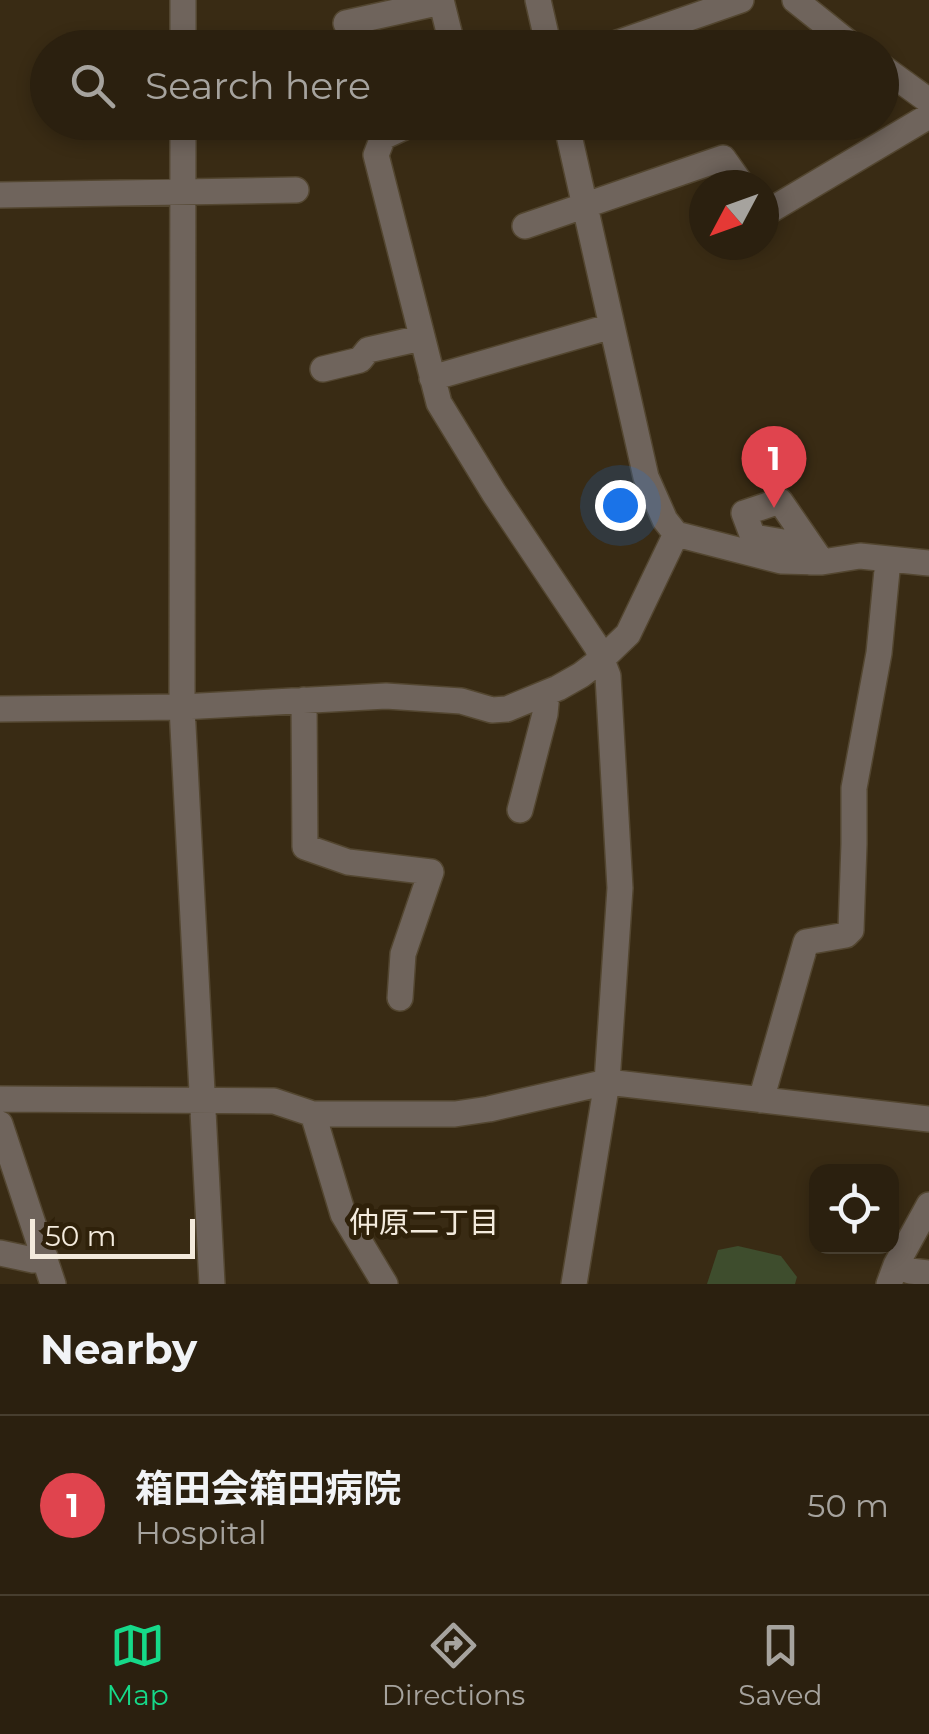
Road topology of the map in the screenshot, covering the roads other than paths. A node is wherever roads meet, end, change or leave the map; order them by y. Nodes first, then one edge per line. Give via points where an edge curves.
1 (183, 0) edge
2 (538, 0) edge
3 (741, 0) edge
4 (795, 0) edge
5 (441, 1) edge
6 (346, 23) dead end
7 (183, 30) edge
8 (448, 30) edge
9 (546, 30) edge
10 (655, 30) edge
11 (832, 30) edge
12 (899, 79) edge
13 (929, 101) edge
14 (929, 116) edge
15 (899, 134) edge
16 (183, 140) edge
17 (382, 140) edge
18 (570, 140) edge
19 (889, 140) edge
20 (731, 170) edge
21 (296, 190) dead end
22 (182, 192) junction
23 (0, 195) edge
24 (779, 205) edge
25 (585, 207) junction
26 (525, 226) dead end
27 (612, 326) junction
28 (421, 338) junction
29 (323, 369) dead end
30 (432, 378) junction
31 (676, 534) junction
32 (888, 560) junction
33 (929, 563) edge
34 (602, 660) junction
35 (547, 692) junction
36 (304, 700) junction
37 (182, 706) junction
38 (0, 709) edge
39 (520, 810) dead end
40 (400, 998) dead end
41 (607, 1082) junction
42 (0, 1099) edge
43 (202, 1100) junction
44 (762, 1100) junction
45 (312, 1114) junction
46 (929, 1120) edge
47 (0, 1124) edge
48 (4, 1149) edge
49 (929, 1205) edge
50 (0, 1253) edge
51 (45, 1257) junction
52 (929, 1273) edge
53 (893, 1275) edge
54 (53, 1284) edge
55 (212, 1284) edge
56 (385, 1284) edge
57 (574, 1284) edge

1 - 7 street
2 - 9 street
3 - 10 street
4 - 11 street
5 - 6 street
5 - 8 street
12 - 13 street
14 - 15 street
16 - 22 street
17 - 28 street via 376,155
18 - 25 street
19 - 24 street
20 - 25 street via 722,158
21 - 22 street
22 - 23 street
22 - 37 street
25 - 26 street
25 - 27 street
27 - 30 street
27 - 31 street via 646,478
28 - 29 street
28 - 30 street
30 - 34 street via 438,403
31 - 32 street via 781,560
31 - 34 street via 628,634
32 - 33 street
32 - 44 street via 854,788 850,930 806,942
34 - 35 street
34 - 41 street via 620,888
35 - 36 street via 492,710 386,696
35 - 39 street
36 - 37 street
36 - 40 street via 305,847 348,862 431,872 403,954
37 - 38 street
37 - 43 street
41 - 44 street
41 - 45 street via 455,1114
41 - 57 street
42 - 43 street
43 - 45 street via 274,1102
43 - 55 street
44 - 46 street
45 - 56 street via 344,1214
47 - 48 street
48 - 51 street
49 - 53 street
50 - 51 street
51 - 54 street
52 - 53 street

